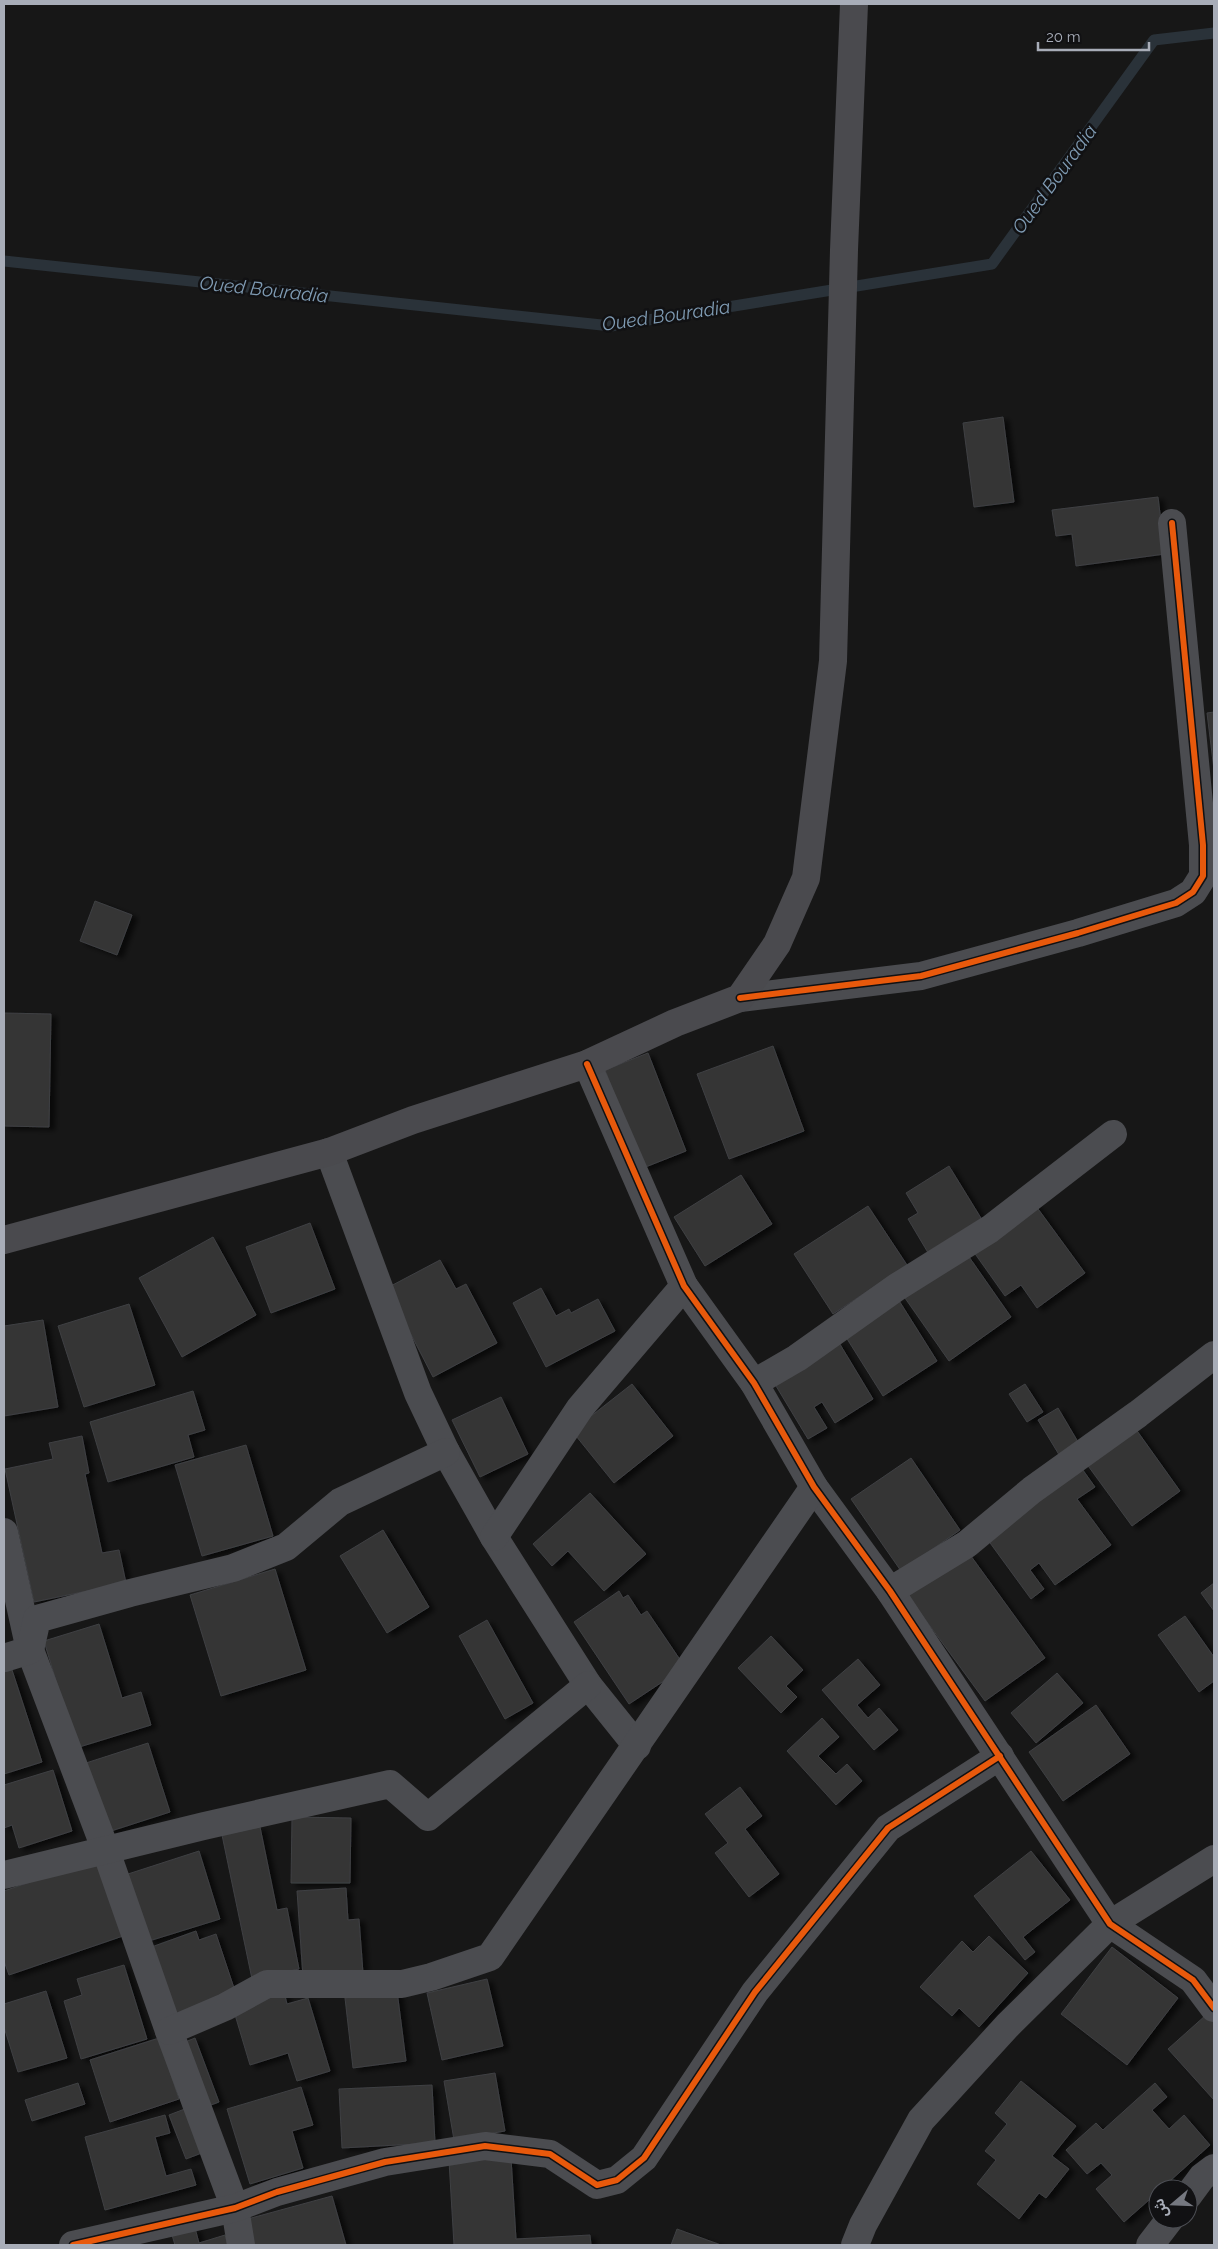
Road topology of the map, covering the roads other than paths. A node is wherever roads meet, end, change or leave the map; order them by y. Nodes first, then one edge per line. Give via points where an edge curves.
1 (854, 4) edge
2 (1172, 523) dead end
3 (740, 998) junction
4 (587, 1064) junction
5 (1113, 1134) dead end
6 (329, 1152) junction
7 (4, 1240) edge
8 (684, 1286) junction
9 (1214, 1355) edge
10 (754, 1383) junction
11 (446, 1452) junction
12 (814, 1487) junction
13 (4, 1532) edge
14 (494, 1537) junction
15 (890, 1591) junction
16 (30, 1650) junction
17 (4, 1658) edge
18 (588, 1685) junction
19 (637, 1746) junction
20 (1000, 1756) junction
21 (106, 1851) junction
22 (1214, 1859) edge
23 (4, 1875) edge
24 (1110, 1924) junction
25 (1214, 2008) edge
26 (169, 2031) junction
27 (1214, 2168) edge
28 (1198, 2182) edge
29 (236, 2208) junction
30 (1162, 2229) edge
31 (73, 2245) edge
32 (241, 2245) edge
33 (855, 2245) edge
34 (1150, 2245) edge

1 - 3 main road via 833,661 806,878 777,944
2 - 3 street via 1203,845 1203,876 1193,892 1176,903 921,976
3 - 4 main road via 675,1022
4 - 6 main road via 413,1120
4 - 8 street
5 - 10 street via 990,1229 897,1288 797,1358
6 - 7 main road
6 - 11 street via 414,1384
8 - 10 street
8 - 14 street via 580,1408
9 - 15 street via 1032,1490 967,1544
10 - 12 street
11 - 14 street
11 - 16 street via 340,1502 286,1547 233,1568 130,1592 37,1619
12 - 15 street
12 - 19 street
13 - 16 street
14 - 18 street
15 - 20 street
16 - 17 street
16 - 21 street
18 - 19 street
18 - 21 street via 428,1817 390,1784
19 - 26 street via 490,1957 402,1984 266,1984 225,2007
20 - 24 street
20 - 29 street via 888,1828 754,1992 644,2158 617,2180 597,2185 550,2154 485,2146 385,2162 276,2192
21 - 23 street
21 - 26 street
22 - 24 street
24 - 25 street via 1193,1980
24 - 33 street via 1008,2026 921,2120
26 - 29 street
27 - 28 street
29 - 31 street
29 - 32 street
30 - 34 street

